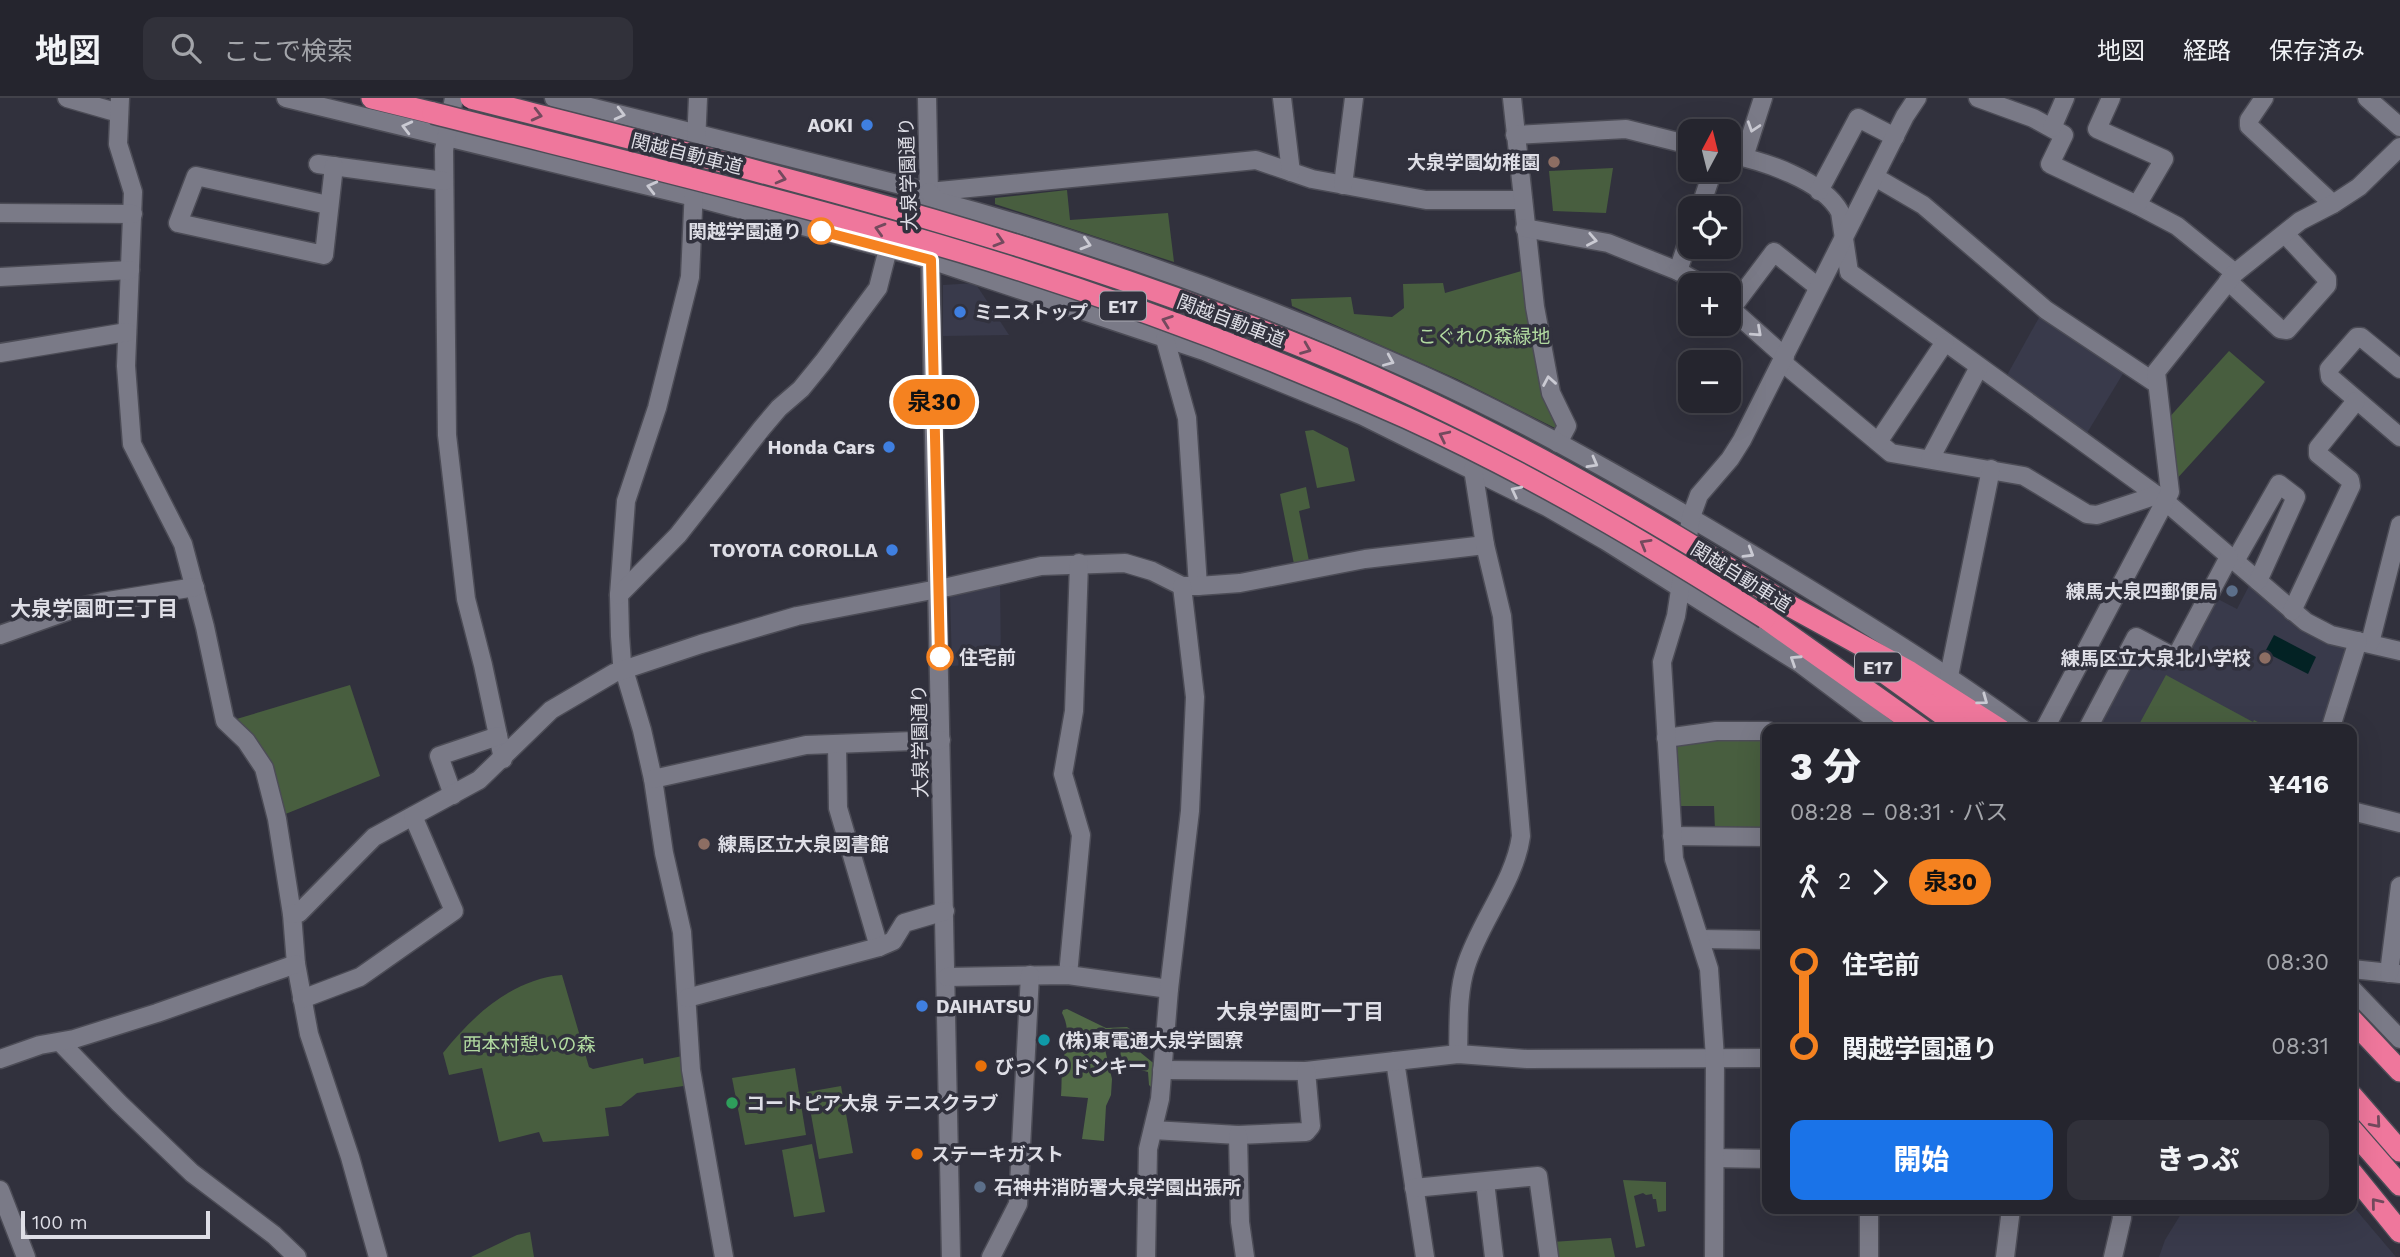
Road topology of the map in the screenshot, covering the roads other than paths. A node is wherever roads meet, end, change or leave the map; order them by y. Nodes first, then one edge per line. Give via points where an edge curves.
1 (67, 98) edge
2 (286, 98) edge
3 (372, 98) edge
4 (454, 98) edge
5 (471, 98) edge
6 (554, 98) edge
7 (698, 98) edge
8 (927, 98) edge
9 (1282, 98) edge
10 (1354, 98) edge
11 (1512, 98) edge
12 (1763, 98) edge
13 (1917, 98) edge
14 (1978, 98) edge
15 (2065, 98) edge
16 (2110, 98) edge
17 (2264, 98) edge
18 (2367, 98) edge
19 (119, 106) edge
20 (2400, 127) edge
21 (2052, 128) junction
22 (696, 132) junction
23 (1516, 135) junction
24 (446, 136) junction
25 (1895, 137) junction
26 (1678, 142) edge
27 (1741, 144) edge
28 (2400, 147) edge
29 (1741, 156) edge
30 (1291, 172) junction
31 (1875, 177) junction
32 (444, 181) junction
33 (1343, 185) junction
34 (979, 188) junction
35 (1819, 191) junction
36 (929, 192) junction
37 (694, 197) junction
38 (1523, 200) junction
39 (1836, 203) junction
40 (2333, 204) junction
41 (328, 205) junction
42 (2137, 205) junction
43 (979, 212) junction
44 (0, 213) edge
45 (132, 214) junction
46 (1855, 216) junction
47 (1526, 233) junction
48 (2285, 233) junction
49 (1844, 239) junction
50 (888, 249) junction
51 (1682, 259) edge
52 (931, 260) junction
53 (1832, 261) junction
54 (130, 270) junction
55 (1678, 271) junction
56 (1849, 272) junction
57 (1682, 273) edge
58 (0, 277) edge
59 (2232, 277) junction
60 (1818, 287) junction
61 (1741, 294) edge
62 (1271, 311) junction
63 (1741, 319) edge
64 (127, 332) junction
65 (1166, 340) junction
66 (1945, 342) junction
67 (0, 353) edge
68 (1783, 359) junction
69 (1979, 367) junction
70 (1248, 369) junction
71 (2400, 369) edge
72 (2157, 384) junction
73 (2356, 401) junction
74 (2400, 437) edge
75 (1878, 442) junction
76 (1558, 443) junction
77 (1930, 459) junction
78 (1474, 469) junction
79 (1990, 469) junction
80 (2162, 498) junction
81 (1691, 517) junction
82 (2400, 525) edge
83 (1485, 545) junction
84 (2232, 559) junction
85 (1079, 563) junction
86 (2258, 581) junction
87 (1190, 586) junction
88 (195, 587) junction
89 (939, 588) junction
90 (1681, 588) junction
91 (619, 595) junction
92 (1790, 606) junction
93 (2292, 611) junction
94 (0, 635) edge
95 (2364, 642) junction
96 (2400, 651) edge
97 (623, 670) junction
98 (1950, 676) junction
99 (1855, 691) junction
100 (1881, 724) edge
101 (1904, 724) edge
102 (1913, 724) edge
103 (1956, 724) edge
104 (1992, 724) edge
105 (2016, 724) edge
106 (2047, 724) edge
107 (2090, 724) edge
108 (2332, 724) edge
109 (1762, 730) edge
110 (498, 736) junction
111 (1666, 738) junction
112 (941, 740) junction
113 (837, 745) junction
114 (503, 759) junction
115 (653, 779) junction
116 (453, 795) junction
117 (2357, 812) edge
118 (413, 816) junction
119 (2400, 823) edge
120 (1672, 836) junction
121 (1762, 837) edge
122 (2400, 886) edge
123 (945, 911) junction
124 (292, 914) junction
125 (1700, 939) junction
126 (1762, 940) edge
127 (879, 947) junction
128 (296, 964) junction
129 (2357, 969) edge
130 (2395, 973) edge
131 (1030, 975) junction
132 (1068, 975) junction
133 (947, 977) junction
134 (1170, 989) junction
135 (2357, 994) edge
136 (687, 998) junction
137 (302, 999) junction
138 (2357, 1025) edge
139 (2400, 1039) edge
140 (60, 1042) junction
141 (1458, 1054) junction
142 (1715, 1058) junction
143 (1762, 1058) edge
144 (0, 1059) edge
145 (1395, 1061) junction
146 (1162, 1070) junction
147 (1306, 1071) junction
148 (2400, 1071) edge
149 (2357, 1102) edge
150 (1153, 1130) junction
151 (1238, 1135) junction
152 (2357, 1136) edge
153 (2400, 1151) edge
154 (1715, 1158) junction
155 (1762, 1159) edge
156 (2357, 1179) edge
157 (1485, 1182) junction
158 (2400, 1185) edge
159 (1414, 1188) junction
160 (0, 1190) edge
161 (1869, 1214) edge
162 (2010, 1214) edge
163 (2122, 1214) edge
164 (2400, 1232) edge
165 (26, 1257) edge
166 (297, 1257) edge
167 (378, 1257) edge
168 (724, 1257) edge
169 (951, 1257) edge
170 (990, 1257) edge
171 (1146, 1257) edge
172 (1245, 1257) edge
173 (1425, 1257) edge
174 (1494, 1257) edge
175 (1549, 1257) edge
176 (1714, 1257) edge
177 (1869, 1257) edge
178 (2006, 1257) edge
179 (2113, 1257) edge

1 - 19 street
24 -> 2 street
99 -> 3 highway, 関越自動車道 / E17, bridge via 1706,581 1563,497 1410,419 1261,356 1080,291 857,222
4 - 24 street
5 -> 92 highway, 関越自動車道 / E17, bridge via 898,210 1080,266 1242,323 1468,421 1652,520
6 -> 22 street
7 - 22 street
8 - 36 street, 大泉学園通り
9 - 30 street
10 - 33 street
11 - 23 street
12 -> 27 street
13 - 25 street
14 - 21 street
15 - 21 street
16 - 42 street via 2097,130 2164,159
17 - 40 street via 2249,126
18 - 20 street
19 - 45 street via 118,144 133,192
21 - 42 street via 2064,135 2050,164
22 - 36 street
22 - 37 street
23 - 26 street via 1626,129
23 - 38 street
24 - 32 street
37 -> 24 street
25 - 31 street
25 - 35 street via 1858,118
28 - 40 street via 2359,187
29 - 35 street via 1765,162
30 - 33 street
30 - 34 street via 1256,160
31 - 46 street
31 - 72 street via 1923,205 2046,310
32 - 41 street via 326,165
32 - 110 street via 451,485 466,598
33 - 38 street via 1426,200
34 - 36 street
34 - 43 street via 974,201
35 - 39 street
36 - 43 street via 937,201
36 - 52 street, 大泉学園通り
37 - 50 street
37 - 91 street via 690,277 657,408 626,501
38 - 47 street
39 - 46 street
39 - 49 street
40 - 48 street
41 - 41 street via 196,176 178,223 324,255
42 - 59 street via 2177,226
43 -> 62 street via 1116,254
44 - 45 street
45 - 54 street
46 - 49 street
47 -> 55 street via 1608,243
76 -> 47 street via 1567,426 1551,393
48 - 59 street
48 - 59 street via 2328,279 2287,330 2280,329
49 - 53 street
49 - 56 street
50 - 52 street
50 - 91 street via 878,288 823,362 769,420 678,535
51 - 55 street
52 - 65 street
52 - 89 street, 大泉学園通り
53 - 56 street
53 - 60 street
54 - 58 street
54 - 64 street
55 - 57 street
56 - 66 street
59 - 72 street via 2156,372
60 - 61 street via 1774,252
60 - 68 street
62 - 70 street
62 -> 76 street via 1421,375
63 -> 68 street
64 - 67 street
64 - 88 street via 132,444 183,544
65 - 70 street
65 - 87 street via 1187,418
66 - 69 street
66 - 75 street
68 - 75 street
68 - 81 street via 1742,440 1699,495
69 - 77 street
69 - 80 street
70 - 78 street via 1363,416
71 - 73 street via 2357,337 2329,369 2330,377
72 - 80 street via 2170,492
73 - 74 street
73 - 93 street via 2318,448 2318,454 2350,480 2351,486
75 - 77 street via 1891,453
76 -> 81 street
77 - 79 street
78 - 83 street
90 -> 78 street via 1548,507
79 - 80 street via 2024,476 2087,514
79 - 98 street
80 - 84 street
80 - 106 street
81 - 90 street
81 -> 98 street
82 - 95 street
83 - 87 street via 1364,559 1240,583
83 - 141 street via 1502,616 1521,836 1518,859 1466,967
84 - 86 street
84 - 86 street via 2279,484 2296,497
84 - 107 street via 2177,655 2136,637
85 - 87 street via 1125,563
85 - 89 street via 1041,566
85 - 132 street via 1074,711 1063,774 1081,835
86 - 93 street
87 - 134 street via 1195,697 1190,811
88 - 94 street via 76,608
88 - 124 street via 225,721 264,768
89 - 97 street via 797,616
89 - 112 street, 大泉学園通り
99 -> 90 street via 1801,664
90 - 111 street via 1662,662
91 - 97 street
92 - 103 highway, 関越自動車道 / E17
92 - 104 highway via 1910,672
93 - 95 street via 2323,632
95 - 96 street
95 - 108 street
97 - 114 street via 551,710
97 - 115 street
98 -> 105 street
99 - 100 street
99 - 101 highway
99 - 102 highway, 関越自動車道 / E17
109 - 111 street
110 - 114 street
110 - 116 street via 439,756
111 - 120 street
112 - 113 street
112 - 123 street, 大泉学園通り
113 - 115 street via 806,746
113 - 127 street via 838,808
114 - 116 street
115 - 136 street via 682,932
116 - 118 street
117 - 119 street
118 - 124 street via 374,837 299,913
118 - 137 street via 454,911 360,977
120 - 121 street
120 - 125 street via 1674,859
122 - 130 street
123 - 127 street via 904,923 893,941
123 - 133 street, 大泉学園通り
124 - 128 street
125 - 126 street
125 - 142 street via 1709,969
127 - 136 street
128 - 137 street
128 - 140 street
129 - 130 street
131 - 132 street
131 - 133 street
131 - 170 street via 1018,1204
132 - 134 street
133 - 169 street, 大泉学園通り
134 - 146 street
135 - 139 street
136 - 168 street via 691,1070
137 - 167 street
138 - 148 highway
140 - 144 street
140 - 166 street via 192,1173
141 - 142 street via 1527,1059
141 - 145 street
142 - 143 street
142 - 154 street
145 - 147 street
145 - 159 street
146 - 147 street
146 - 150 street
147 - 151 street via 1310,1130
149 -> 153 highway
150 - 151 street
150 - 171 street via 1148,1149
151 - 172 street
152 - 158 highway
154 - 155 street
154 - 176 street
164 -> 156 highway
157 - 159 street
157 - 174 street
157 - 175 street via 1538,1176
159 - 173 street
160 - 165 street
161 - 177 street
162 - 178 street
163 - 179 street

